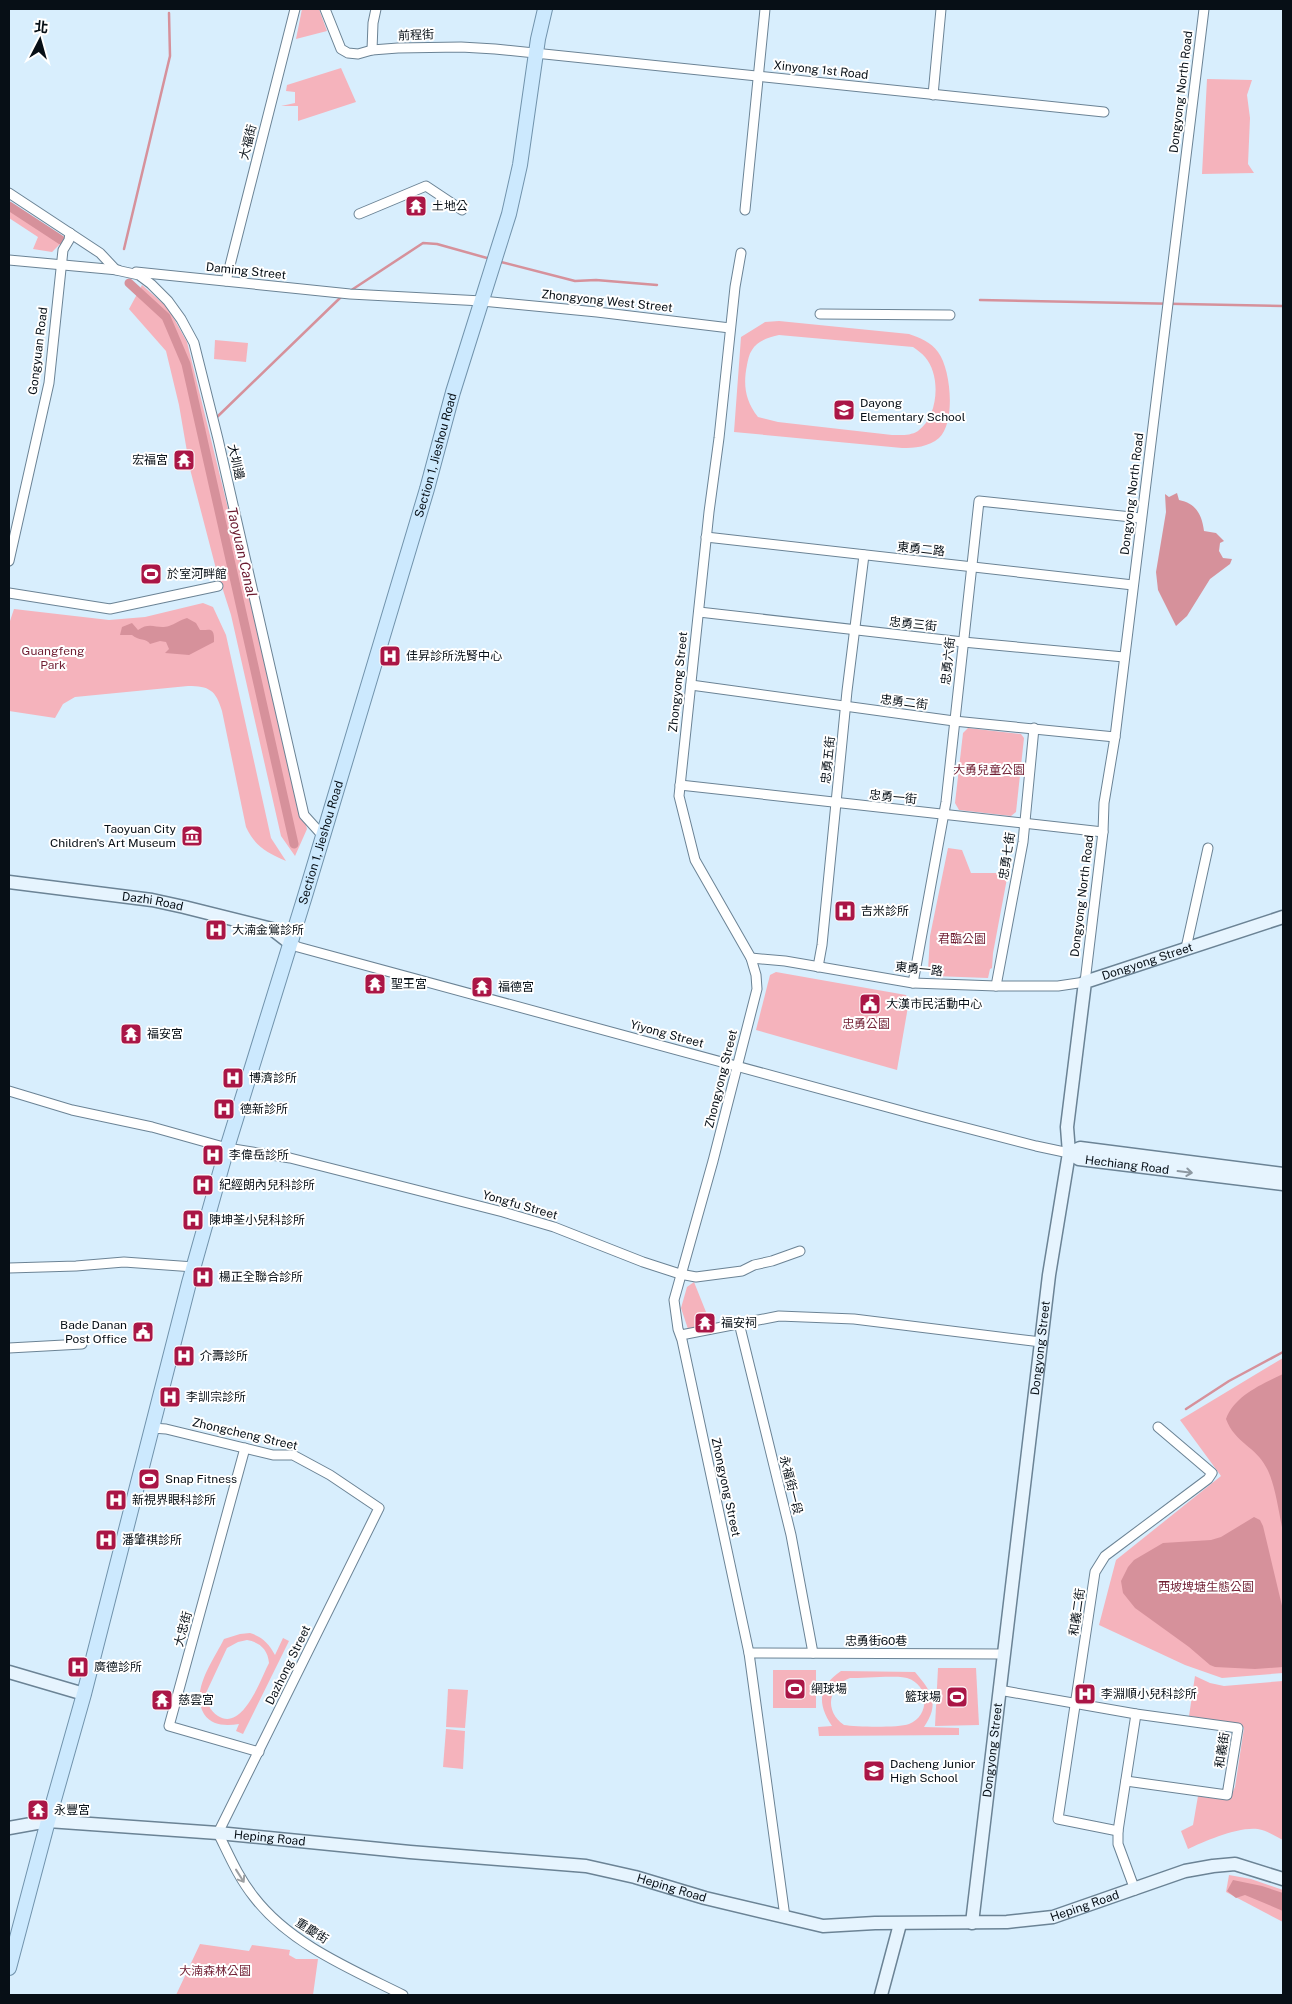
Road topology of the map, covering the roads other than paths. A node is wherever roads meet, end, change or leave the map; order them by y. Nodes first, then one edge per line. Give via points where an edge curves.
1 (294, 9) edge
2 (325, 9) edge
3 (376, 9) edge
4 (545, 9) edge
5 (765, 9) edge
6 (941, 9) edge
7 (1204, 9) edge
8 (372, 50) junction
9 (536, 53) junction
10 (758, 76) junction
11 (934, 95) junction
12 (1104, 112) dead end
13 (9, 193) edge
14 (462, 210) dead end
15 (745, 210) dead end
16 (359, 214) dead end
17 (70, 233) junction
18 (741, 253) dead end
19 (9, 260) edge
20 (61, 265) junction
21 (116, 270) junction
22 (226, 281) junction
23 (482, 300) junction
24 (820, 314) dead end
25 (950, 315) dead end
26 (730, 328) junction
27 (1141, 518) junction
28 (706, 537) junction
29 (864, 555) junction
30 (9, 561) edge
31 (971, 567) junction
32 (1133, 585) junction
33 (218, 586) dead end
34 (9, 593) edge
35 (698, 612) junction
36 (854, 630) junction
37 (963, 642) junction
38 (1124, 657) junction
39 (691, 685) junction
40 (846, 707) junction
41 (954, 720) junction
42 (1034, 728) junction
43 (1115, 736) junction
44 (680, 785) junction
45 (836, 803) junction
46 (944, 816) junction
47 (1025, 824) junction
48 (1103, 832) junction
49 (322, 836) junction
50 (1208, 848) dead end
51 (9, 882) edge
52 (1283, 917) edge
53 (290, 943) junction
54 (1186, 948) junction
55 (751, 958) junction
56 (818, 967) junction
57 (1085, 982) junction
58 (914, 983) junction
59 (996, 986) junction
60 (737, 1066) junction
61 (9, 1091) edge
62 (228, 1148) junction
63 (1069, 1152) junction
64 (1283, 1174) edge
65 (1283, 1184) edge
66 (800, 1251) dead end
67 (194, 1267) junction
68 (9, 1268) edge
69 (680, 1274) junction
70 (739, 1323) junction
71 (681, 1335) junction
72 (1040, 1342) junction
73 (82, 1344) dead end
74 (9, 1348) edge
75 (1158, 1427) dead end
76 (152, 1428) junction
77 (245, 1448) junction
78 (379, 1508) joint
79 (749, 1653) junction
80 (813, 1653) junction
81 (1004, 1654) junction
82 (9, 1672) edge
83 (999, 1690) junction
84 (84, 1694) junction
85 (1076, 1704) junction
86 (1136, 1714) junction
87 (259, 1752) junction
88 (1126, 1781) junction
89 (48, 1820) junction
90 (9, 1828) edge
91 (1118, 1831) junction
92 (218, 1833) junction
93 (1283, 1879) edge
94 (1135, 1890) junction
95 (785, 1917) junction
96 (972, 1923) junction
97 (900, 1924) junction
98 (9, 1968) edge
99 (403, 1995) edge
100 (880, 1995) edge

1 - 22 street, 大福街
2 - 8 street, 前程街 via 341,49 358,54
3 - 8 street
4 - 9 main road, Section 1, Jieshou Road
5 - 10 street
6 - 11 street
7 - 27 street, Dongyong North Road
8 - 9 street, 前程街 via 461,47
9 - 10 street, Xinyong 1st Road
9 - 23 main road, Section 1, Jieshou Road via 516,183
10 - 11 street, Xinyong 1st Road
10 - 15 street
11 - 12 street, Xinyong 1st Road
13 - 17 street
14 - 16 street via 426,186
17 - 20 street, Gongyuan Road
17 - 21 street via 100,253
18 - 26 street, Zhongyong Street
19 - 20 street, Daming Street
20 - 21 street, Daming Street
20 - 30 street, Gongyuan Road via 49,383
21 - 22 street, Daming Street
21 - 49 street, 大圳邊 via 140,275 151,284 168,301 194,343 304,815
22 - 23 street, Daming Street via 346,293
23 - 26 street, Zhongyong West Street
23 - 49 main road, Section 1, Jieshou Road
24 - 25 street
26 - 28 street, Zhongyong Street
27 - 31 street, 忠勇六街 via 979,502
27 - 32 street, Dongyong North Road
28 - 29 street, 東勇二路
28 - 35 street, Zhongyong Street
29 - 31 street, 東勇二路
29 - 36 street, 忠勇五街
31 - 32 street, 東勇二路
31 - 37 street, 忠勇六街
32 - 38 street, Dongyong North Road
33 - 34 street via 110,609
35 - 36 street, 忠勇三街
35 - 39 street, Zhongyong Street
36 - 37 street, 忠勇三街
36 - 40 street, 忠勇五街
37 - 38 street, 忠勇三街
37 - 41 street, 忠勇六街
38 - 43 street, Dongyong North Road
39 - 40 street, 忠勇二街
39 - 44 street, Zhongyong Street
40 - 41 street, 忠勇二街
40 - 45 street, 忠勇五街
41 - 42 street, 忠勇二街
41 - 46 street, 忠勇六街
42 - 43 street, 忠勇二街
42 - 47 street, 忠勇七街
43 - 48 street, Dongyong North Road via 1104,803
44 - 45 street, 忠勇一街
44 - 55 street, Zhongyong Street via 695,860
45 - 46 street, 忠勇一街
45 - 56 street, 忠勇五街
46 - 47 street, 忠勇一街
46 - 58 street, 忠勇六街
47 - 48 street, 忠勇一街
47 - 59 street, 忠勇七街
48 - 57 street, Dongyong North Road
49 - 53 main road, Section 1, Jieshou Road
50 - 54 street
51 - 53 street, Dazhi Road via 152,900 272,929
52 - 54 street, Dongyong Street
53 - 60 street, Yiyong Street
53 - 62 main road, Section 1, Jieshou Road
54 - 57 street, Dongyong Street
55 - 56 street, 東勇一路
55 - 60 street, Zhongyong Street via 757,989
56 - 58 street, 東勇一路
57 - 59 street, 東勇一路 via 1058,986
57 - 63 street, Dongyong Street via 1067,1127
58 - 59 street, 東勇一路
60 - 63 street, Yiyong Street
60 - 69 street, Zhongyong Street
61 - 62 street, Yongfu Street via 72,1110
62 - 67 main road, Section 1, Jieshou Road
62 - 69 street, Yongfu Street via 290,1158 503,1212 554,1227
63 - 64 street, Hechiang Road via 1080,1148
63 -> 65 street, Hechiang Road via 1079,1159
63 - 72 street, Dongyong Street
66 - 69 street, Yongfu Street via 742,1271 696,1277
67 - 68 street via 124,1262
67 - 76 main road, Section 1, Jieshou Road
69 - 71 street, Zhongyong Street via 674,1300
70 - 71 street
70 - 72 street via 779,1316 854,1319
70 - 80 street, 永福街一段 via 790,1535
71 - 79 street, Zhongyong Street
72 - 81 street, Dongyong Street
73 - 74 street
75 - 85 street, 和義二街 via 1212,1473 1105,1556 1095,1572
76 - 77 street, Zhongcheng Street
76 - 84 main road, Section 1, Jieshou Road
77 - 78 street, Zhongcheng Street via 293,1456 330,1475
77 - 87 street, 大忠街 via 169,1726
78 - 87 street, Dazhong Street
79 - 80 street, 忠勇街60巷
79 - 95 street, Zhongyong Street
80 - 81 street, 忠勇街60巷
81 - 83 street, Dongyong Street
82 - 84 street
83 - 85 street, 和義街
83 - 96 street, Dongyong Street
84 - 89 main road, Section 1, Jieshou Road
85 - 86 street, 和義街
85 - 91 street, 和義二街 via 1058,1819
86 - 88 street
86 - 88 street, 和義街 via 1238,1728 1227,1795
87 - 92 street, Dazhong Street
88 - 91 street
89 - 90 street, Heping Road
89 - 92 street, Heping Road
89 - 98 main road, Section 1, Jieshou Road
91 - 94 street via 1118,1844
92 - 95 street, Heping Road via 586,1866
92 -> 99 street, 重慶街 via 237,1873 254,1898 290,1934
93 - 94 street, Heping Road via 1235,1864 1185,1871
94 - 96 street, Heping Road via 1053,1917
95 - 97 street, Heping Road via 823,1926
96 - 97 street, Heping Road
97 - 100 street

